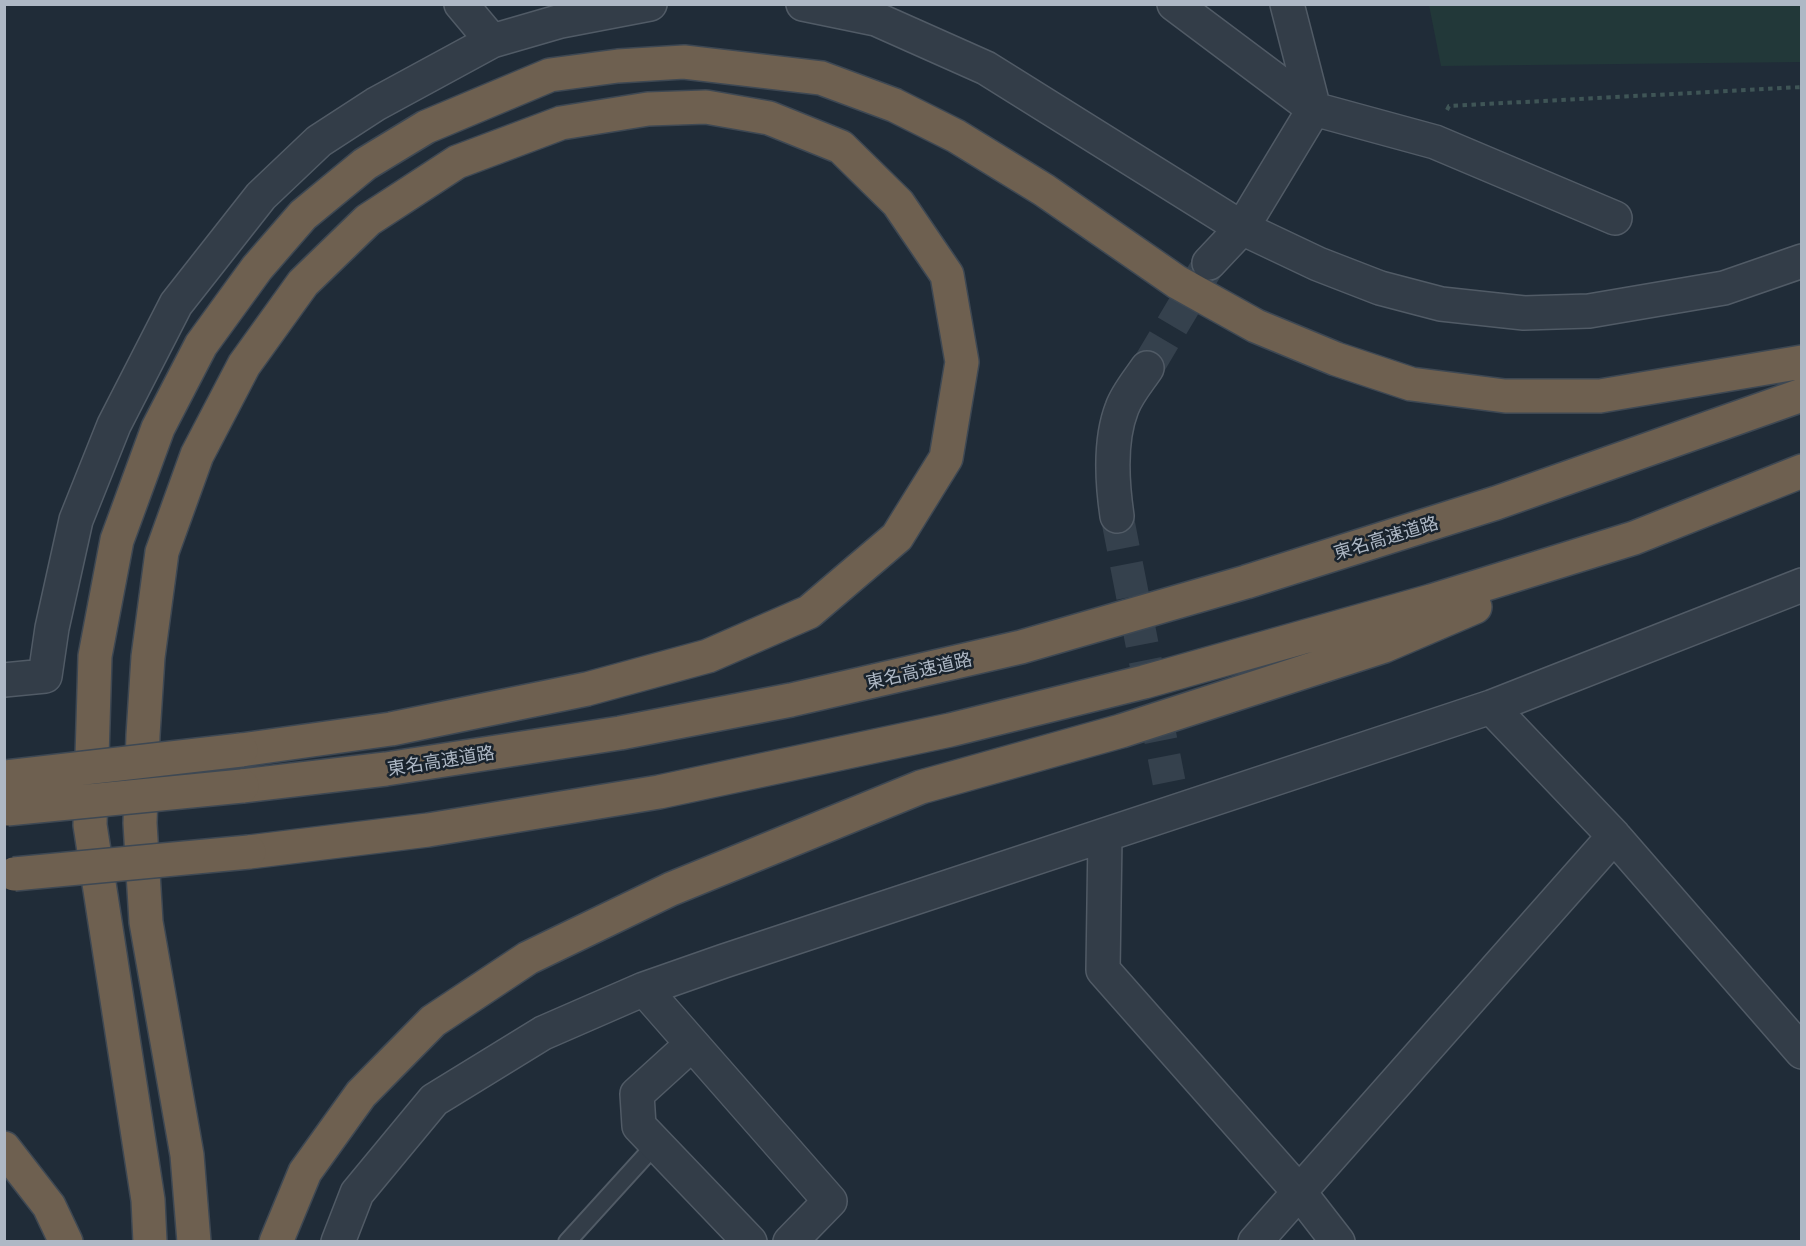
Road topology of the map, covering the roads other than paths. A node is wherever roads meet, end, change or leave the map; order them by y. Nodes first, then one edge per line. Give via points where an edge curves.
1 (461, 4) edge
2 (650, 4) edge
3 (803, 4) edge
4 (1174, 4) edge
5 (1287, 4) edge
6 (878, 12) edge
7 (492, 41) junction
8 (1314, 109) junction
9 (1615, 218) dead end
10 (1242, 228) junction
11 (1802, 261) edge
12 (1209, 263) tunnel mouth
13 (1802, 362) edge
14 (1148, 368) tunnel mouth
15 (1802, 395) edge
16 (1802, 471) edge
17 (1117, 516) tunnel mouth
18 (1634, 538) junction
19 (1802, 585) edge
20 (4, 680) edge
21 (1491, 707) junction
22 (5, 793) edge
23 (1614, 836) junction
24 (1105, 837) junction
25 (9, 874) edge
26 (644, 988) junction
27 (692, 1044) junction
28 (1802, 1052) edge
29 (656, 1144) junction
30 (4, 1148) edge
31 (1300, 1193) junction
32 (66, 1242) edge
33 (150, 1242) edge
34 (194, 1242) edge
35 (276, 1242) edge
36 (338, 1242) edge
37 (567, 1242) edge
38 (750, 1242) edge
39 (790, 1242) edge
40 (1255, 1242) edge
41 (1338, 1242) edge

1 - 7 street
2 - 7 street via 561,21
3 - 6 street
4 - 8 street
5 - 8 street
6 - 10 street via 986,68
7 - 20 street via 376,104 319,141 261,196 176,304 114,424 76,520 51,628 45,676
8 - 9 street via 1435,142
8 - 10 street
10 - 11 street via 1380,288 1442,304 1524,313 1589,311 1724,288
10 - 12 street
13 - 33 highway via 1600,396 1505,396 1411,384 1336,360 1256,326 1177,282 1044,190 956,136 894,105 821,78 684,62 618,66 550,75 426,127 365,164 303,215 257,268 201,345 158,428 117,540 95,656 90,825 148,1200
14 - 17 street via 1122,408 1112,483
15 - 22 highway, 東名高速道路, bridge via 1496,504 1245,582 1021,647 791,700 620,733 386,769 242,786
16 - 18 highway
18 - 25 highway, bridge via 1431,601 1144,682 950,730 659,792 428,830 249,852
18 - 35 highway via 1384,646 1121,731 921,787 671,889 528,958 433,1021 361,1094 305,1172
19 - 21 street
21 - 23 street
21 - 24 street via 1175,795
22 - 34 highway, bridge via 241,750 391,729 587,689 708,656 809,612 897,537 946,458 962,362 947,275 898,203 841,147 769,118 706,106 648,109 561,123 457,162 368,220 303,283 244,365 197,455 162,552 148,657 143,735 140,823 146,922 188,1155
23 - 28 street
23 - 31 street
24 - 26 street
24 - 31 street via 1103,970
26 - 27 street
26 - 36 street via 543,1032 434,1100 357,1193
27 - 29 street via 637,1094 639,1126
27 - 39 street via 830,1201
29 - 37 lane
29 - 38 street
30 - 32 highway via 49,1206
31 - 40 street
31 - 41 street

